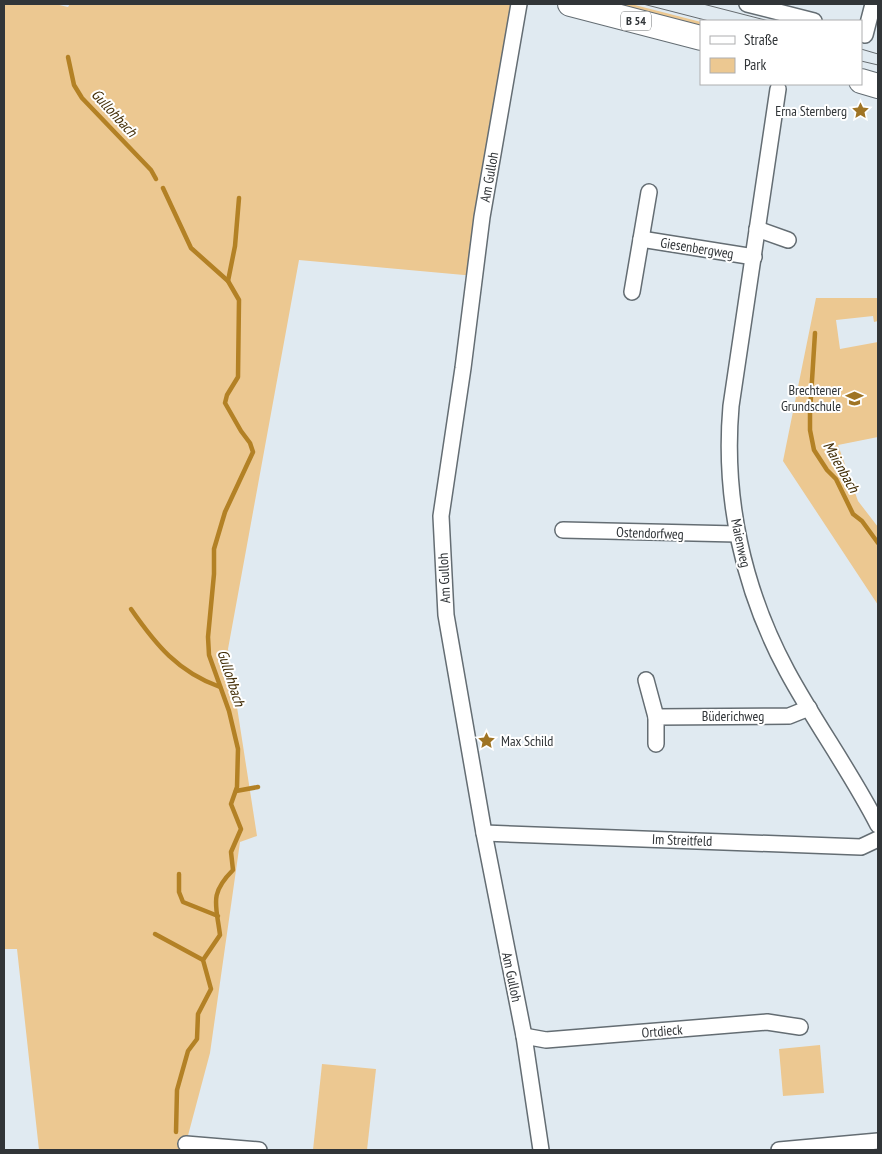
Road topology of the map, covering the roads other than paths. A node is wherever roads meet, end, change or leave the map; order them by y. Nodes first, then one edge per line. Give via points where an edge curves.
1 (519, 4) edge
2 (570, 4) edge
3 (747, 4) edge
4 (873, 4) edge
5 (810, 20) edge
6 (868, 36) edge
7 (700, 38) edge
8 (862, 81) edge
9 (878, 86) edge
10 (778, 89) dead end
11 (649, 192) dead end
12 (757, 230) junction
13 (641, 239) junction
14 (788, 240) dead end
15 (754, 257) junction
16 (632, 292) dead end
17 (563, 530) dead end
18 (737, 534) junction
19 (646, 680) dead end
20 (809, 708) junction
21 (656, 717) junction
22 (656, 744) dead end
23 (878, 825) edge
24 (484, 833) junction
25 (878, 839) edge
26 (800, 1027) dead end
27 (524, 1036) junction
28 (878, 1141) edge
29 (186, 1144) dead end
30 (259, 1150) edge
31 (541, 1150) edge
32 (779, 1150) edge

1 - 24 street, Am Gulloh via 482,217 441,516 446,615
2 - 7 main road, B 54
3 - 5 street
4 - 6 street
8 - 9 main road
10 - 12 street, Maienweg
11 - 13 street, Giesenbergweg
12 - 14 street
12 - 15 street, Maienweg
13 - 15 street, Giesenbergweg
13 - 16 street, Giesenbergweg
15 - 18 street, Maienweg via 729,428 731,490
17 - 18 street, Ostendorfweg
18 - 20 street, Maienweg via 745,568 768,633
19 - 21 street
20 - 21 street, Büderichweg via 789,716
20 - 23 street, Maienweg
21 - 22 street
24 - 25 street, Im Streitfeld via 861,847
24 - 27 street, Am Gulloh
26 - 27 street, Ortdieck via 767,1022 546,1040
27 - 31 street, Am Gulloh
28 - 32 street
29 - 30 street

